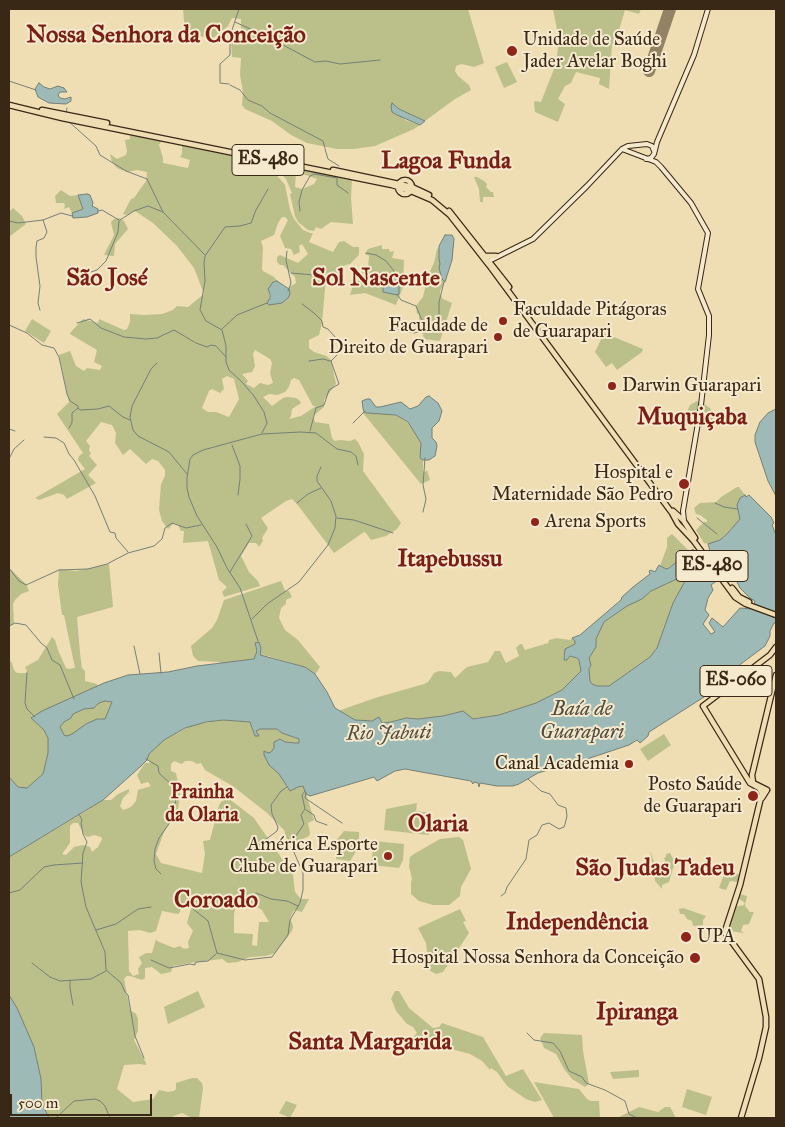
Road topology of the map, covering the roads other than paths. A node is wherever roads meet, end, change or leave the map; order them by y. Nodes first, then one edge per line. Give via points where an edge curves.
1 (708, 9) edge
2 (9, 103) edge
3 (662, 130) junction
4 (646, 144) junction
5 (623, 148) junction
6 (654, 153) junction
7 (643, 158) junction
8 (610, 162) junction
9 (656, 162) junction
10 (398, 185) junction
11 (412, 189) junction
12 (486, 256) junction
13 (496, 256) junction
14 (489, 262) junction
15 (683, 511) junction
16 (677, 519) junction
17 (686, 525) junction
18 (752, 605) junction
19 (776, 613) edge
20 (776, 647) edge
21 (774, 654) edge
22 (776, 675) edge
23 (750, 776) junction
24 (741, 1118) edge

1 - 3 main road via 694,55
2 - 10 main road, ES-480
3 - 4 main road
3 - 6 main road
4 - 5 main road
4 - 6 main road via 652,146
4 - 7 main road via 639,151
5 - 7 main road
5 - 8 main road
5 - 8 main road
6 - 7 main road
6 - 9 main road
7 - 9 main road
8 - 13 main road via 533,238
9 - 15 main road via 691,203 708,233 698,289 710,316 710,335
10 - 11 main road via 407,180
10 - 11 main road via 403,194
11 - 12 main road, ES-480 via 433,198 453,214
11 - 14 main road, ES-480 via 432,200 450,216
12 - 13 main road
12 - 14 main road, ES-480
13 - 14 main road
14 - 16 main road, ES-480
15 - 16 main road
15 - 17 main road
16 - 17 main road, ES-480
16 - 18 main road, ES-480 via 735,597
17 - 18 main road, ES-480 via 734,592
18 - 19 main road, ES-480
20 - 21 main road, ES-060
21 - 23 main road, ES-060 via 703,706
22 - 23 main road, ES-060
23 - 24 main road, ES-060 via 754,783 767,790 761,799 725,932 759,979 766,1027

